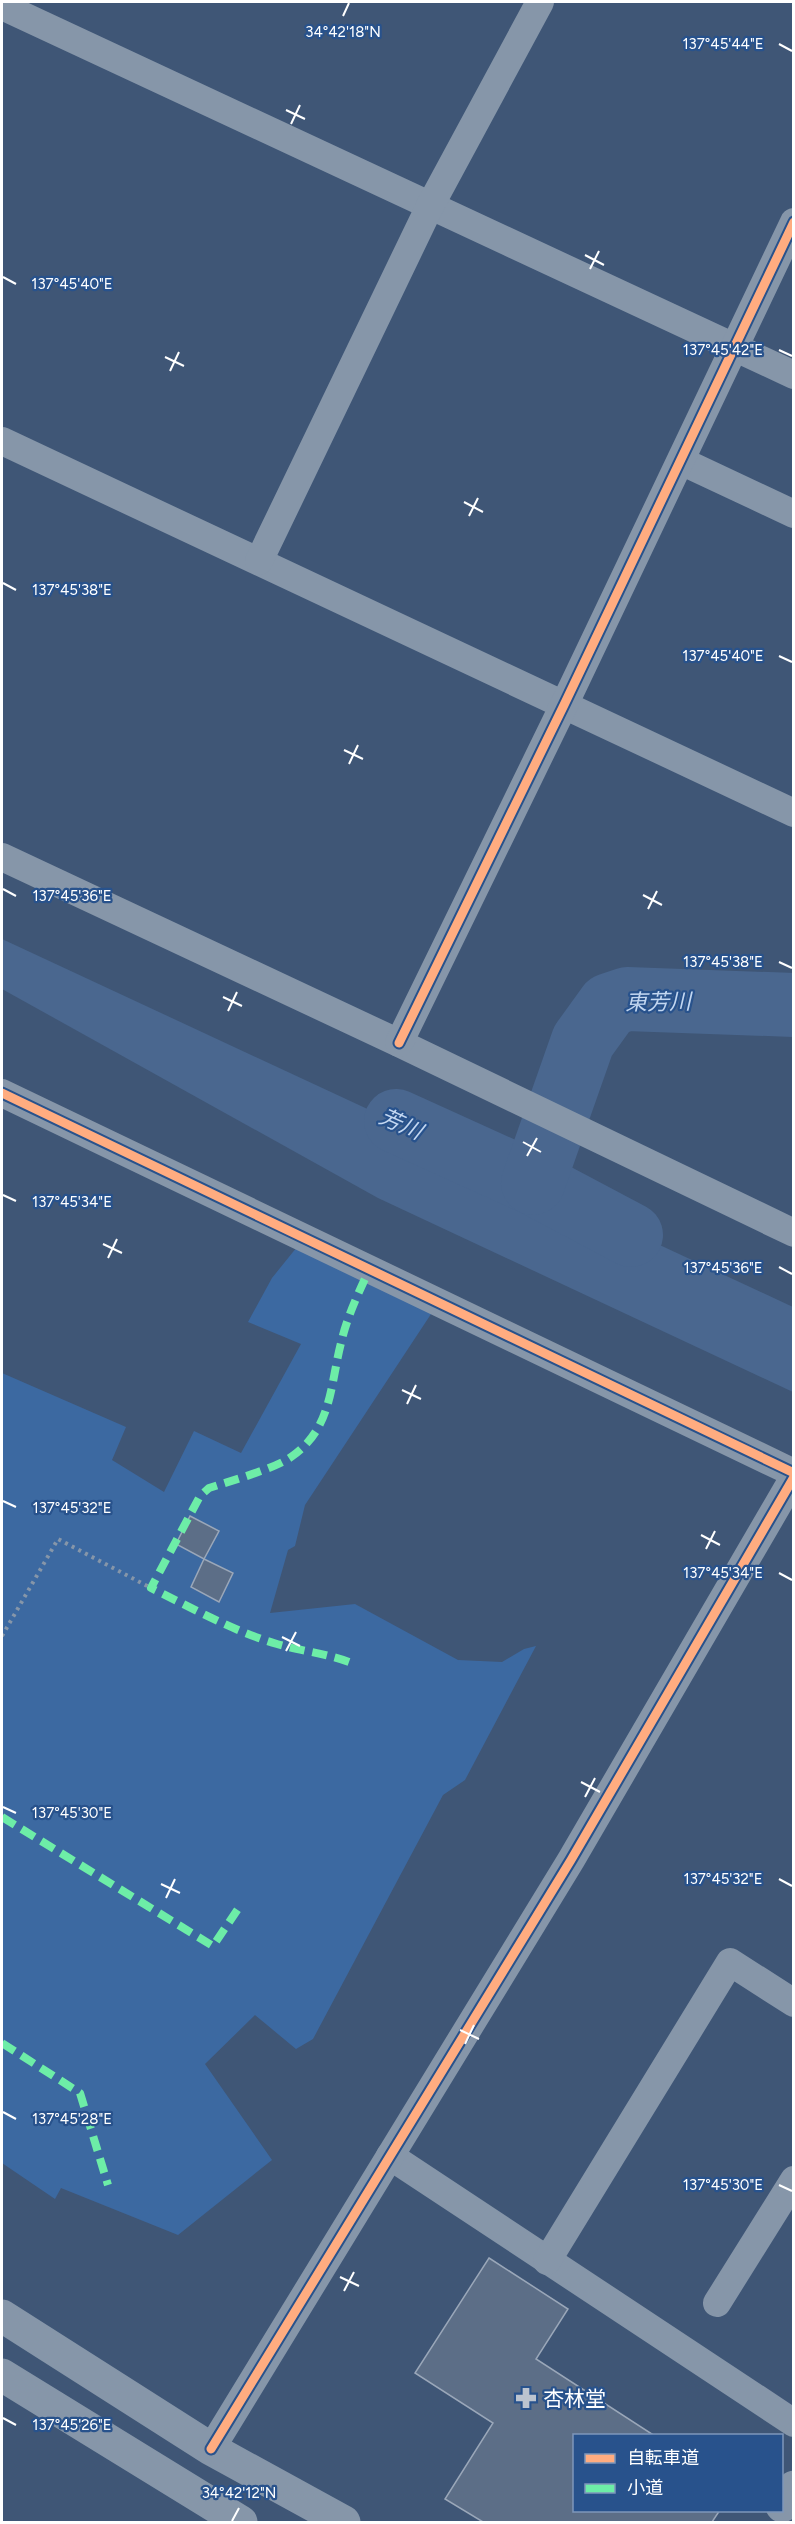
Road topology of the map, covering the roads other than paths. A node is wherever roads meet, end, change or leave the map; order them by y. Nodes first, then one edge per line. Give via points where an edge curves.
1 (540, 2) edge
2 (2, 6) edge
3 (430, 206) junction
4 (794, 222) edge
5 (735, 347) junction
6 (794, 375) edge
7 (2, 441) edge
8 (681, 461) junction
9 (794, 514) edge
10 (259, 561) junction
11 (564, 705) junction
12 (794, 813) edge
13 (2, 857) edge
14 (399, 1042) junction
15 (2, 1093) edge
16 (794, 1233) edge
17 (794, 1475) edge
18 (794, 2003) edge
19 (390, 2156) junction
20 (794, 2180) edge
21 (547, 2260) junction
22 (717, 2303) dead end
23 (2, 2316) edge
24 (2, 2375) edge
25 (794, 2423) edge
26 (212, 2449) junction
27 (794, 2487) edge
28 (783, 2504) edge
29 (241, 2523) edge
30 (344, 2523) edge

1 - 3 street
2 - 3 street
3 - 5 street
3 - 10 street
4 - 5 street
5 - 6 street
5 - 8 street
7 - 10 street
8 - 9 street
8 - 11 street
10 - 11 street
11 - 12 street
11 - 14 street
13 - 14 street
14 - 16 street
15 - 17 street
17 - 19 street via 572,1860
18 - 21 street via 730,1962
19 - 21 street
19 - 26 street
20 - 22 street
21 - 25 street
23 - 26 street
24 - 29 street
26 - 30 street
27 - 28 street

